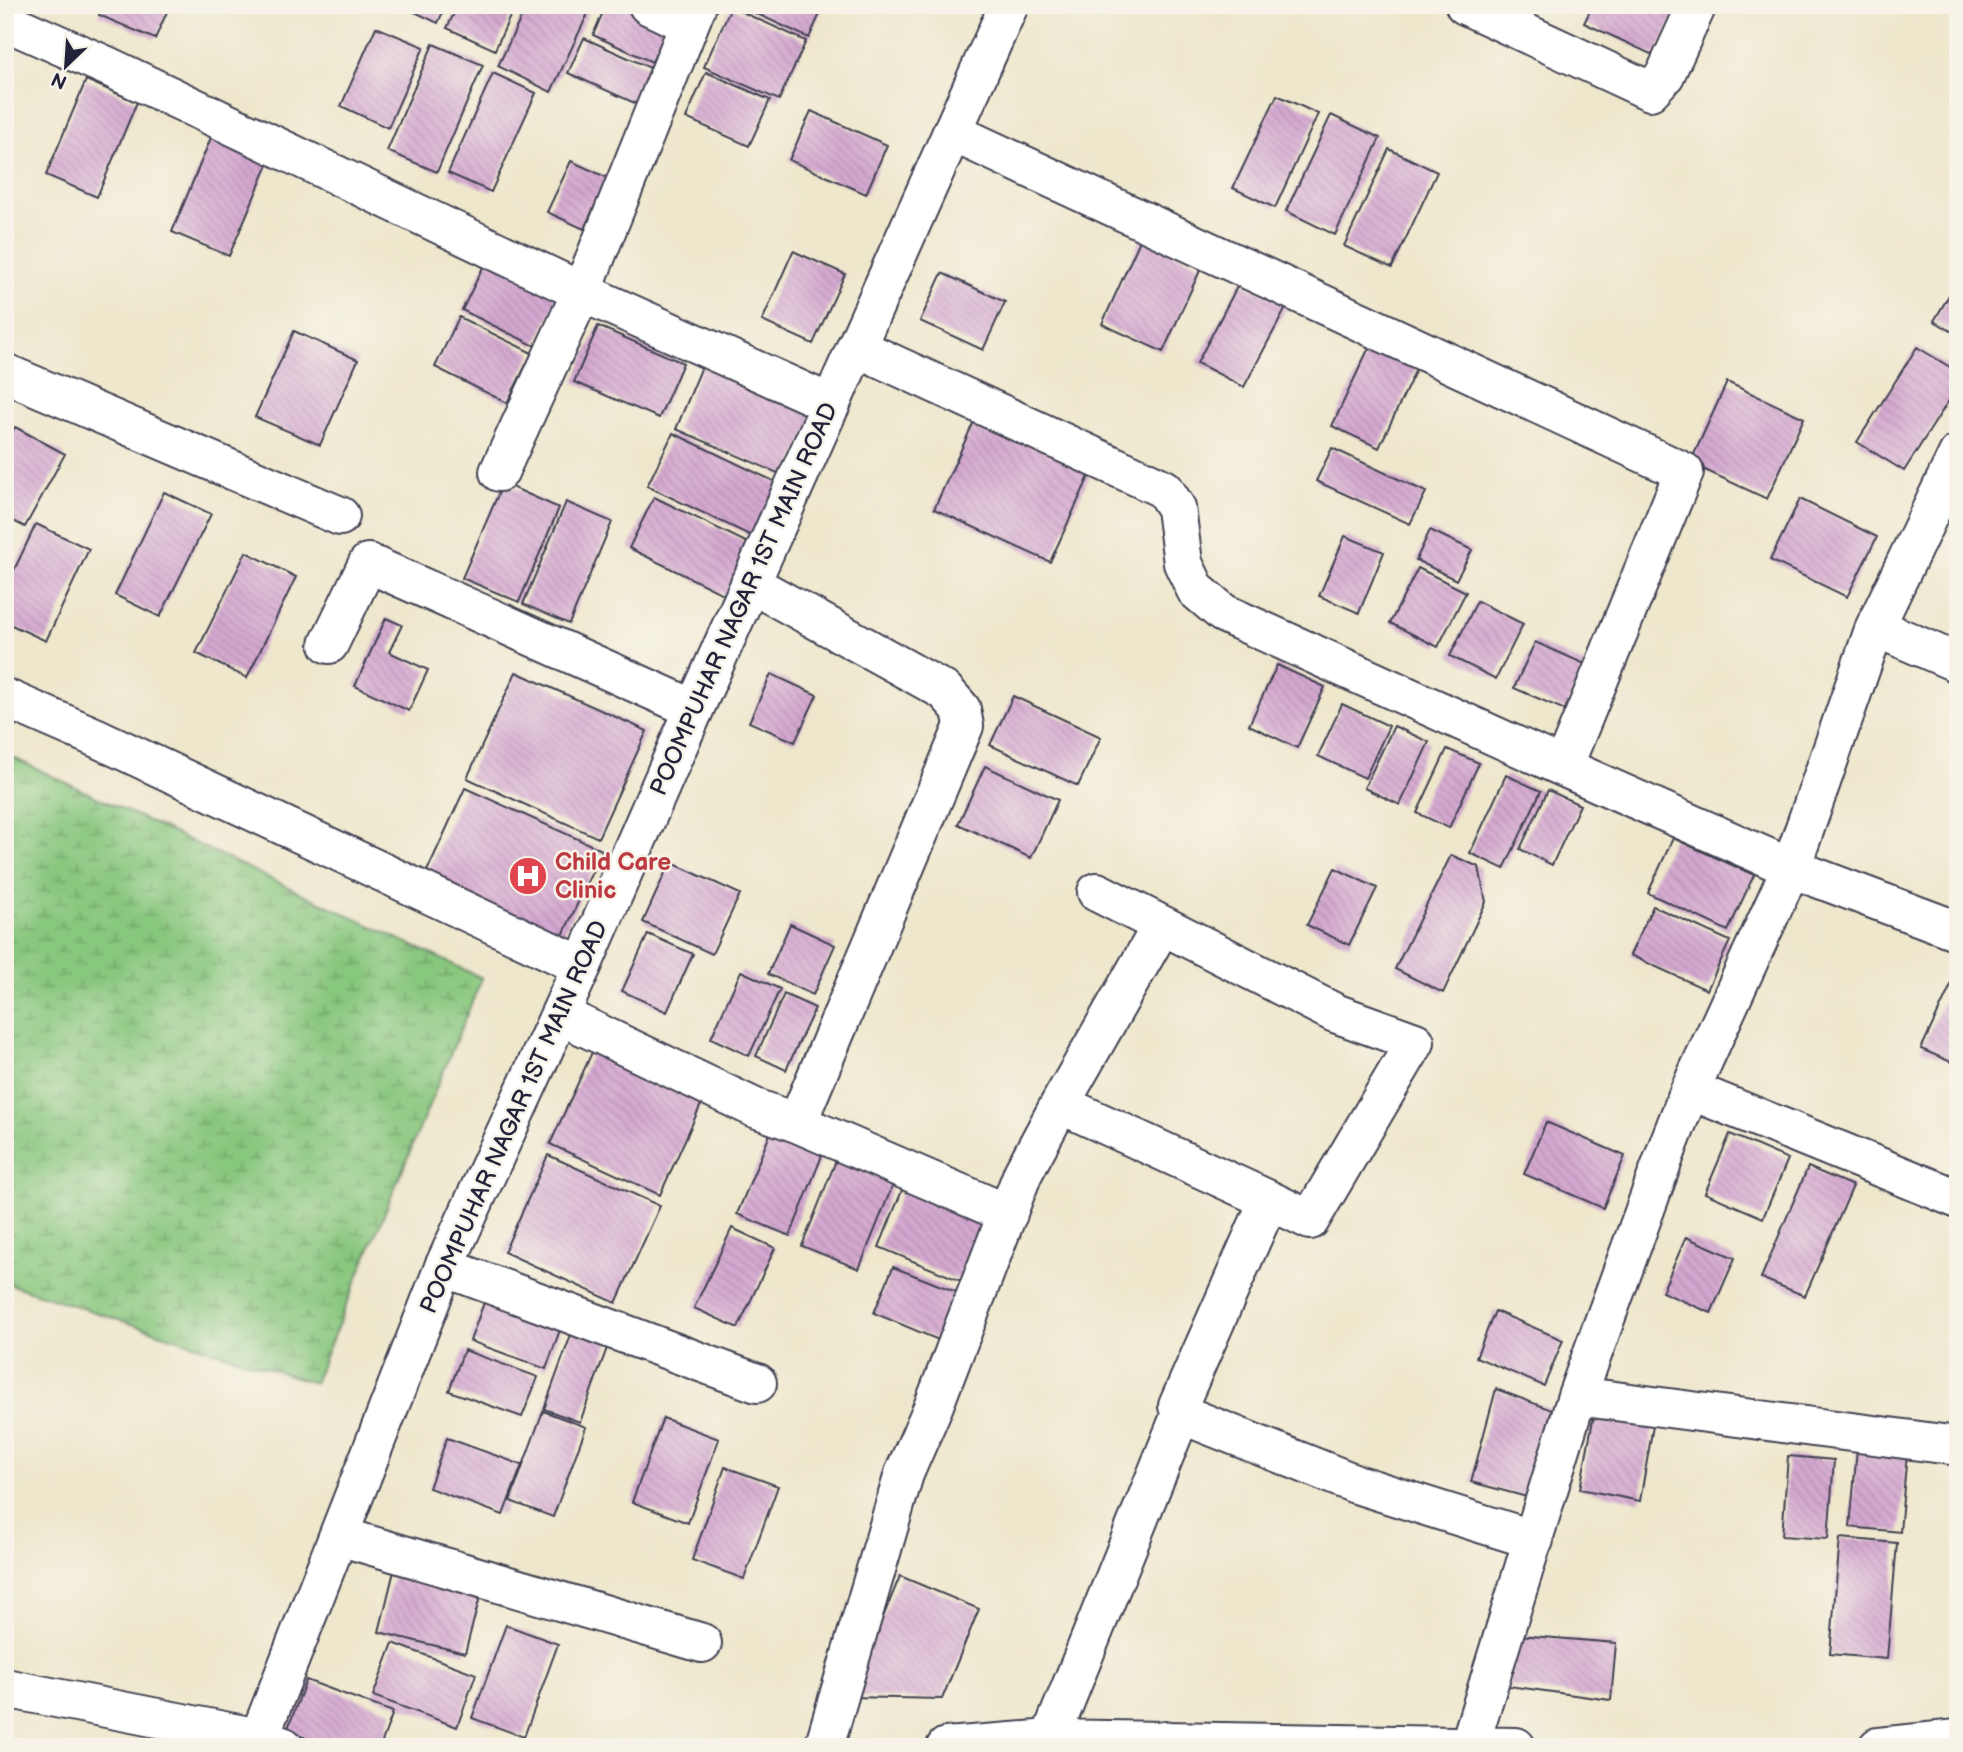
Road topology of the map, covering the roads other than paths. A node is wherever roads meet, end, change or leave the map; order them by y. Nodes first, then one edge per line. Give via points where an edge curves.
1 (648, 5) edge
2 (1009, 5) edge
3 (1465, 5) edge
4 (1698, 5) edge
5 (693, 15) edge
6 (5, 21) edge
7 (952, 132) junction
8 (582, 291) junction
9 (856, 347) junction
10 (5, 373) edge
11 (831, 404) junction
12 (1958, 454) edge
13 (499, 472) dead end
14 (340, 516) dead end
15 (750, 583) junction
16 (1875, 626) junction
17 (329, 644) dead end
18 (1958, 663) edge
19 (5, 698) edge
20 (694, 709) junction
21 (1563, 767) junction
22 (1791, 868) junction
23 (1097, 892) dead end
24 (1161, 927) junction
25 (1958, 931) edge
26 (582, 966) junction
27 (560, 1015) junction
28 (1690, 1090) junction
29 (1060, 1104) junction
30 (797, 1123) junction
31 (1958, 1199) edge
32 (1269, 1200) junction
33 (1008, 1214) junction
34 (444, 1267) junction
35 (757, 1382) dead end
36 (1577, 1396) junction
37 (1181, 1414) junction
38 (1958, 1446) edge
39 (339, 1536) junction
40 (1534, 1540) junction
41 (702, 1643) dead end
42 (5, 1688) edge
43 (1050, 1739) junction
44 (1958, 1740) edge
45 (272, 1742) edge
46 (1470, 1744) junction
47 (824, 1747) edge
48 (946, 1747) edge
49 (1516, 1747) edge
50 (1878, 1747) edge

1 - 5 street
2 - 7 street, POOMPUHAR NAGAR 1ST MAIN ROAD
3 - 4 street via 1650,91 1665,75
5 - 8 street
6 - 8 street
7 - 9 street, POOMPUHAR NAGAR 1ST MAIN ROAD
7 - 21 street via 1684,472
8 - 11 street
8 - 13 street
9 - 11 street, POOMPUHAR NAGAR 1ST MAIN ROAD
9 - 21 street via 1164,489 1176,508 1183,564 1196,590 1223,613
10 - 14 street
11 - 15 street, POOMPUHAR NAGAR 1ST MAIN ROAD
12 - 16 street
15 - 20 street, POOMPUHAR NAGAR 1ST MAIN ROAD
15 - 30 street via 945,691 961,709 964,726
16 - 18 street
16 - 22 street
17 - 20 street via 368,563
19 - 26 street
20 - 26 street, POOMPUHAR NAGAR 1ST MAIN ROAD
21 - 22 street
22 - 25 street
22 - 28 street
23 - 24 street
24 - 29 street
24 - 32 street via 1335,1013 1415,1042 1310,1220
26 - 27 street, POOMPUHAR NAGAR 1ST MAIN ROAD
27 - 30 street via 755,1108
27 - 34 street, POOMPUHAR NAGAR 1ST MAIN ROAD
28 - 31 street
28 - 36 street
29 - 32 street
29 - 33 street via 1023,1173
30 - 33 street
32 - 37 street via 1178,1406
33 - 47 street via 905,1474
34 - 35 street
34 - 39 street, POOMPUHAR NAGAR 1ST MAIN ROAD
36 - 38 street
36 - 40 street
37 - 40 street via 1356,1484
37 - 43 street
39 - 41 street
39 - 45 street, POOMPUHAR NAGAR 1ST MAIN ROAD
40 - 46 street
42 - 45 street
43 - 46 street
43 - 48 street
44 - 50 street
46 - 49 street

